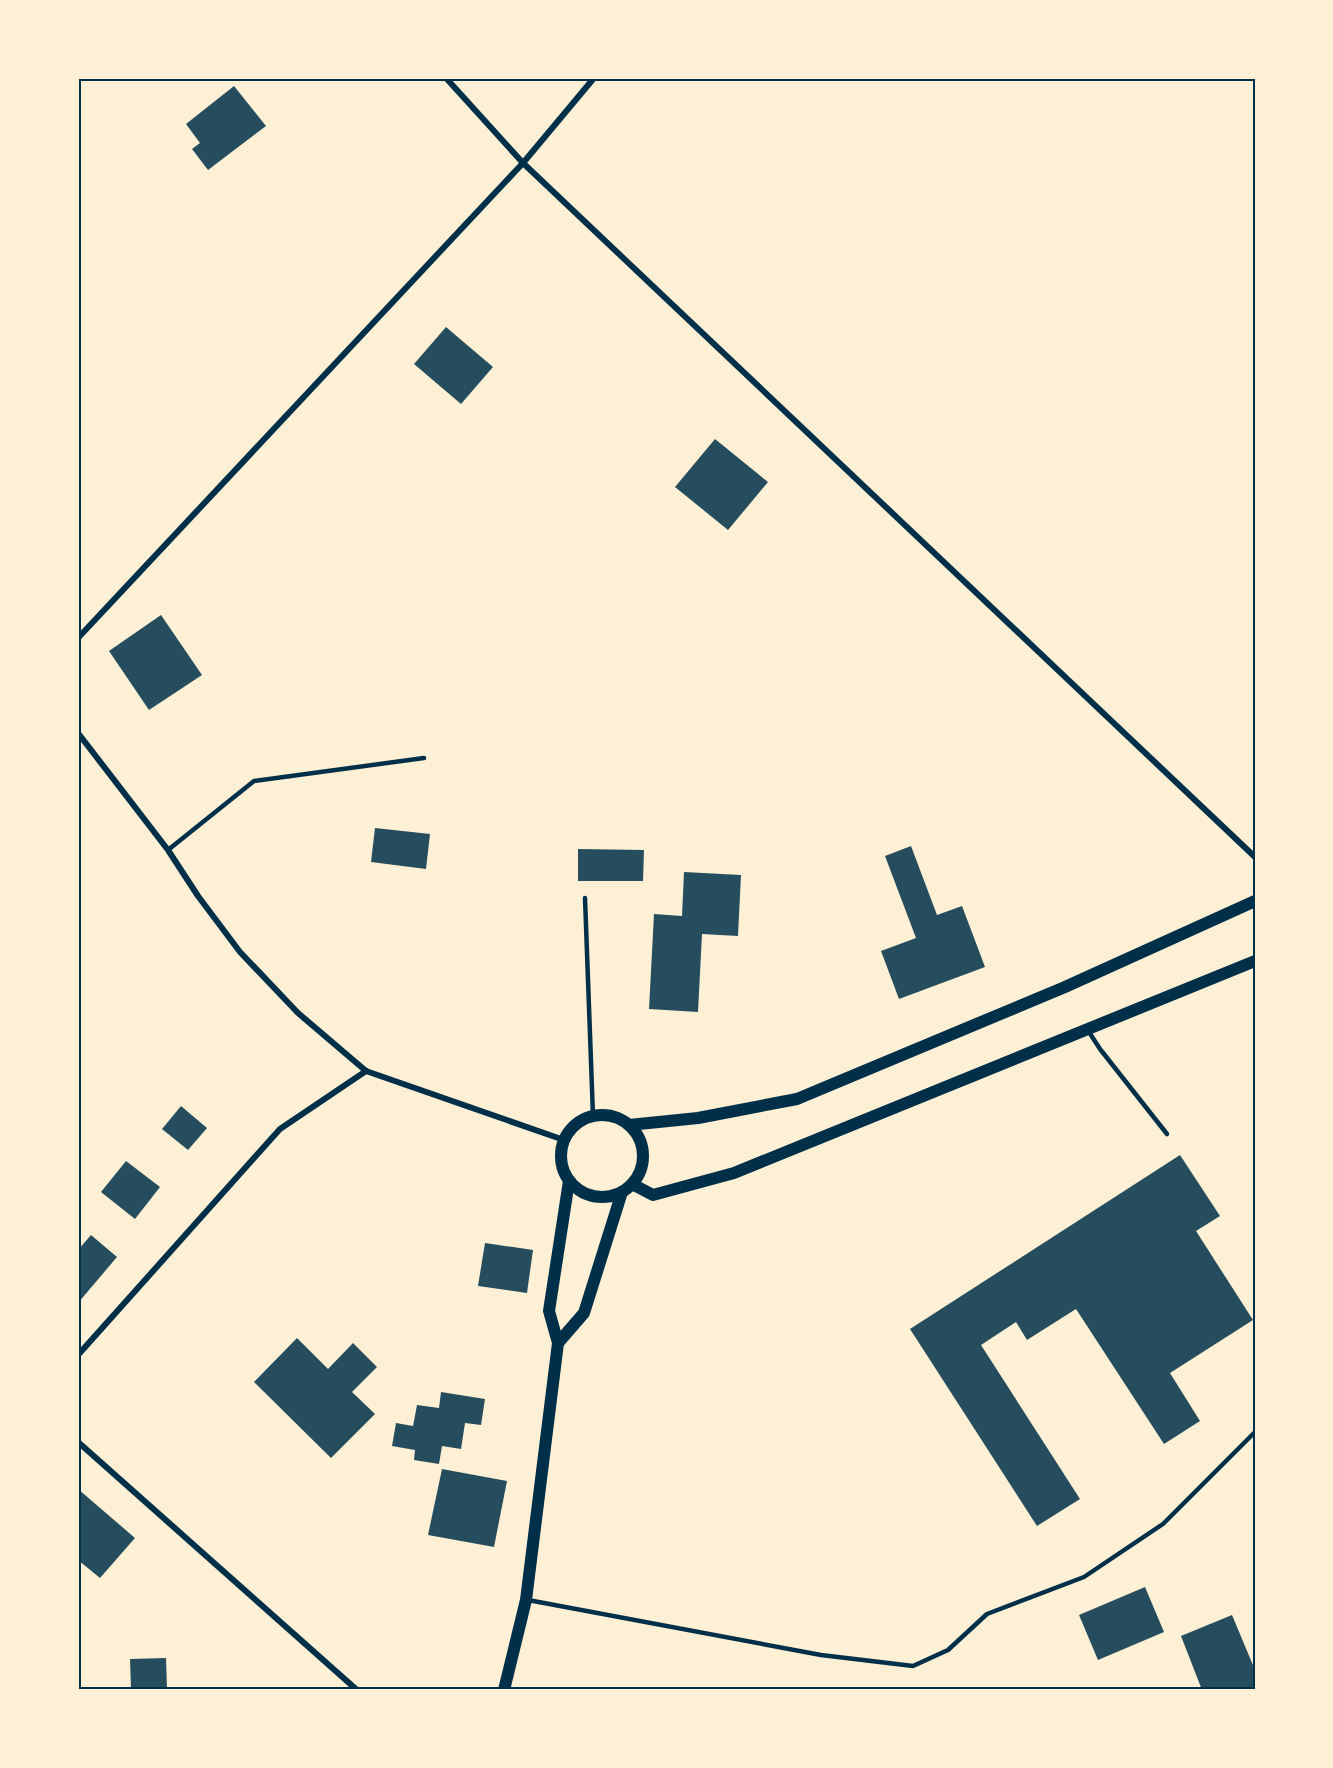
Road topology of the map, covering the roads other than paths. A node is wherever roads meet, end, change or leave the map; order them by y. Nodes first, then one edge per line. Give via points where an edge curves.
1 (446, 78) edge
2 (594, 78) edge
3 (523, 163) junction
4 (78, 638) edge
5 (78, 733) edge
6 (424, 758) dead end
7 (168, 850) junction
8 (1255, 857) edge
9 (585, 898) dead end
10 (1255, 901) edge
11 (1255, 961) edge
12 (1087, 1029) junction
13 (366, 1071) junction
14 (593, 1116) junction
15 (629, 1125) junction
16 (1167, 1134) dead end
17 (564, 1140) junction
18 (569, 1181) junction
19 (627, 1188) junction
20 (558, 1343) junction
21 (78, 1355) edge
22 (1255, 1432) edge
23 (78, 1442) edge
24 (526, 1600) junction
25 (357, 1690) edge
26 (504, 1690) edge

1 - 3 street
2 - 3 street
3 - 4 street
3 - 8 street
5 - 7 street
6 - 7 lane via 254,781
7 - 13 street via 240,952 298,1013
9 - 14 lane
10 - 15 main road via 1065,987 797,1099 698,1118
11 - 12 main road
12 - 16 lane
12 - 19 main road via 734,1173 653,1195
13 - 17 street
13 - 21 street via 280,1129
14 - 15 main road via 606,1115
14 - 17 main road via 571,1129
15 - 19 main road via 642,1148 642,1161 639,1173
17 - 18 main road via 561,1162
18 - 19 main road via 599,1197
18 - 20 main road via 549,1311
19 - 20 main road via 584,1313
20 - 24 main road
22 - 24 lane via 1163,1524 1084,1577 987,1614 948,1650 913,1666 821,1655
23 - 25 street
24 - 26 main road

